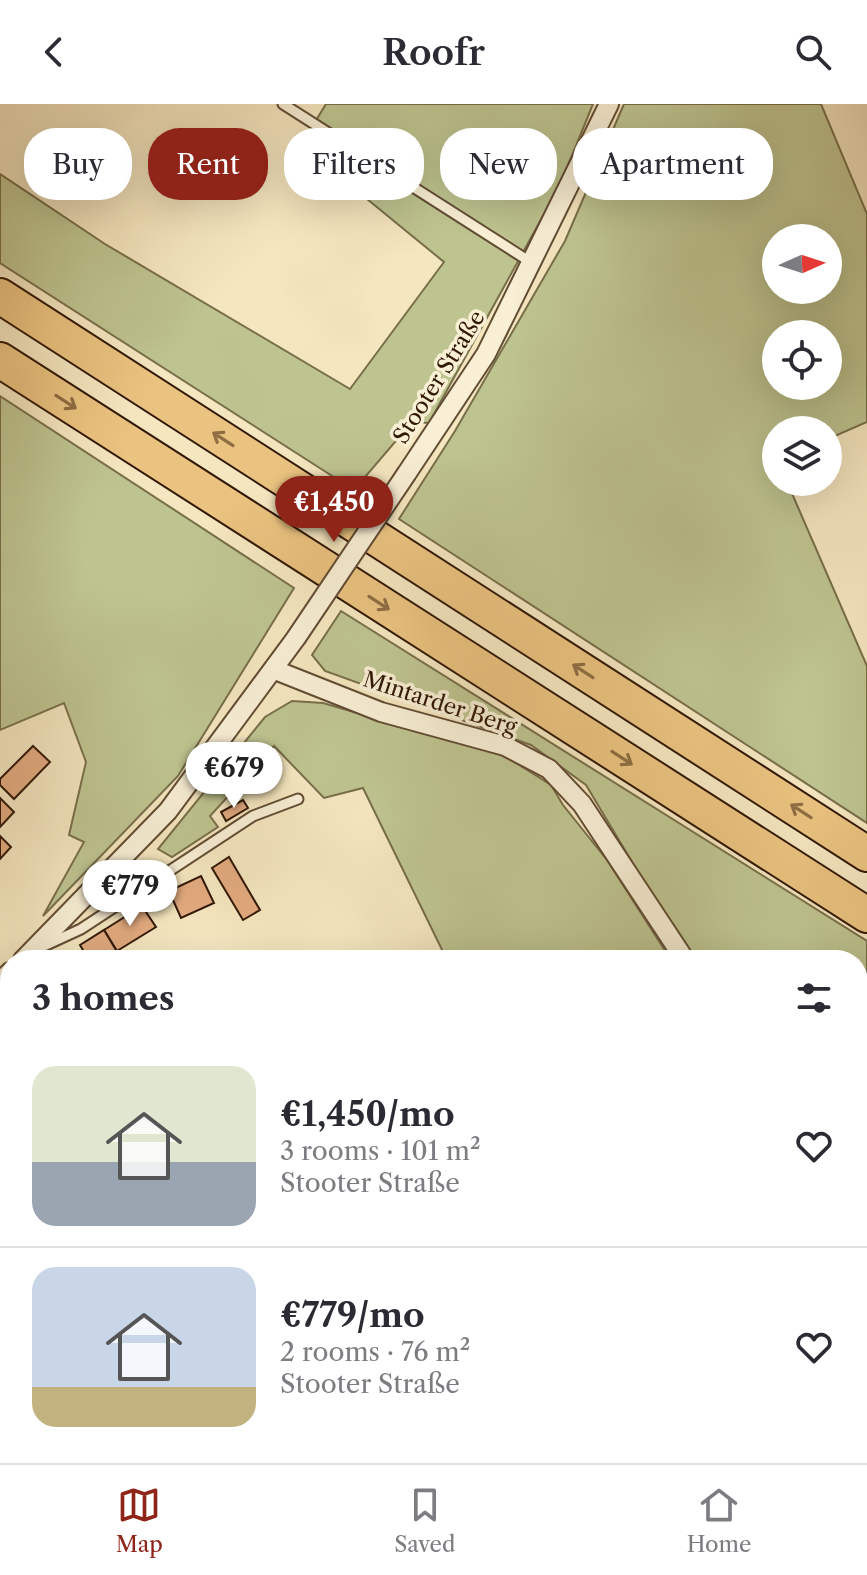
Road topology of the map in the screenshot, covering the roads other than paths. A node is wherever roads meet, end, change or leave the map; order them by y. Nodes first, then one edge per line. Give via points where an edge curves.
1 (283, 104) edge
2 (609, 104) edge
3 (532, 263) junction
4 (0, 296) edge
5 (0, 360) edge
6 (275, 670) junction
7 (298, 799) dead end
8 (867, 854) edge
9 (867, 915) edge
10 (33, 950) edge
11 (38, 950) edge
12 (678, 950) edge

1 - 3 lane
2 - 3 street, Stooter Straße
3 - 6 street, Stooter Straße, bridge via 486,354
8 -> 4 highway
5 -> 9 highway
6 - 10 street, Stooter Straße via 168,811
6 - 12 street, Mintarder Berg via 381,712 505,746 549,769 582,804
7 - 11 lane via 253,816 81,929

